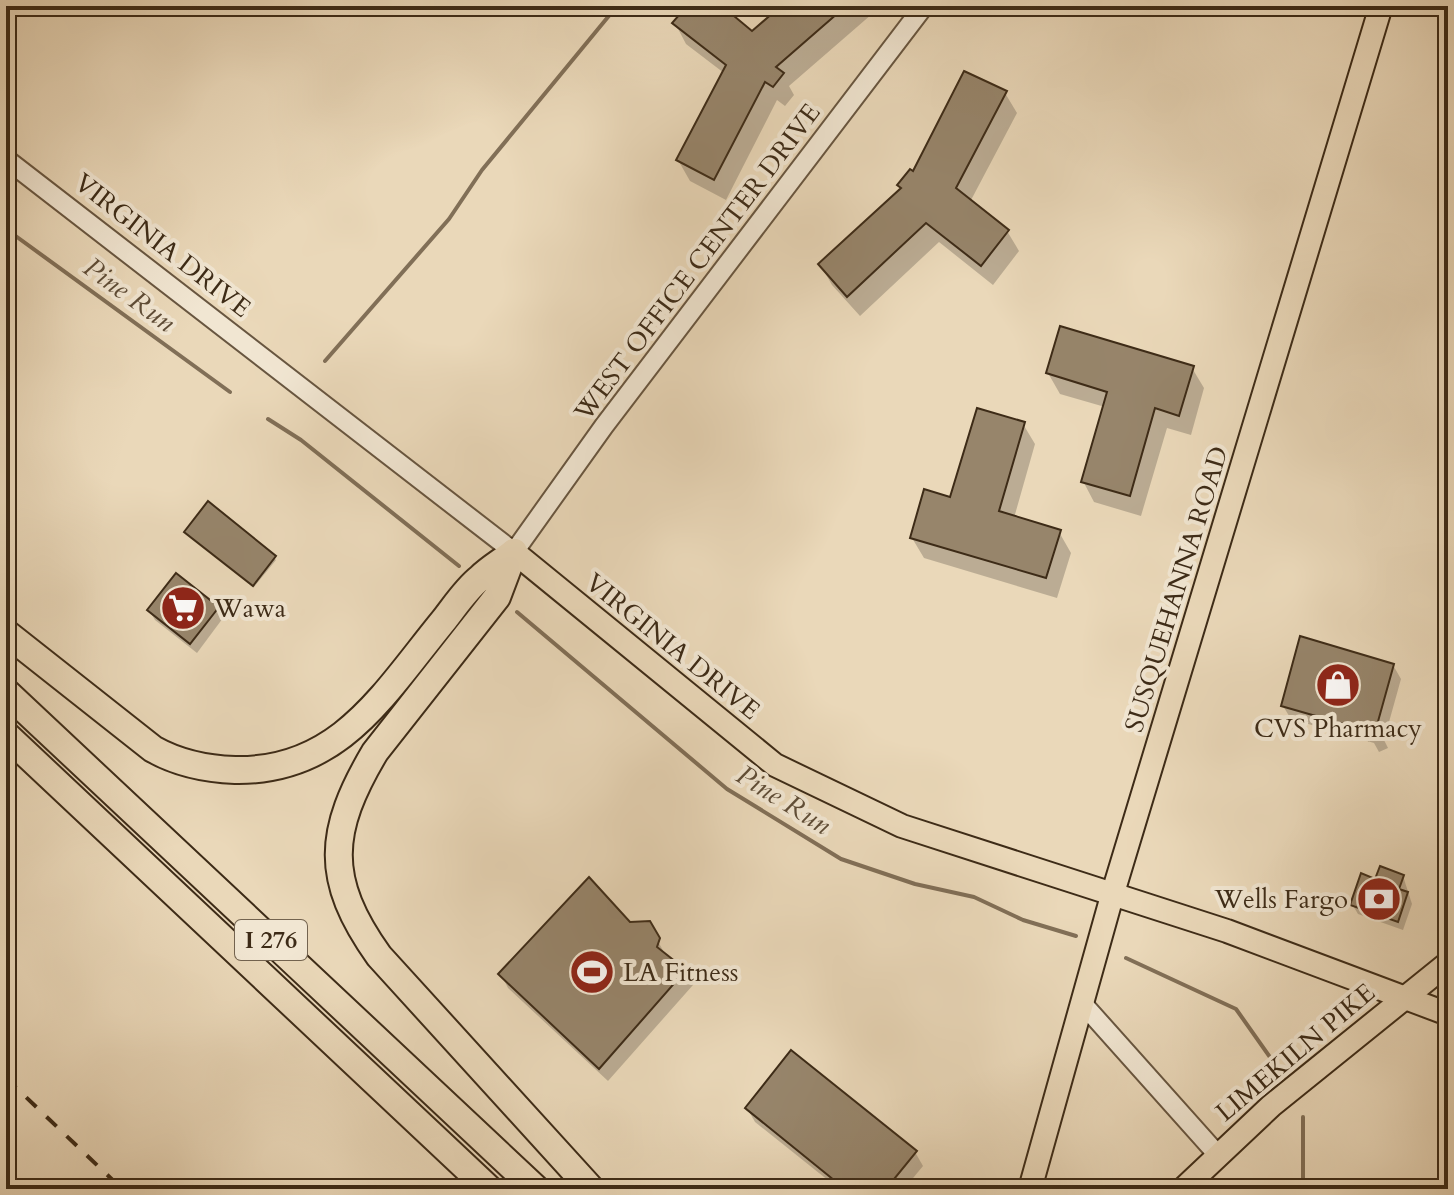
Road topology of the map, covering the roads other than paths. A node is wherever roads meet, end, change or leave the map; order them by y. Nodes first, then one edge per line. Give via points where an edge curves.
1 (924, 6) edge
2 (1381, 6) edge
3 (6, 159) edge
4 (514, 552) junction
5 (6, 633) edge
6 (6, 692) edge
7 (6, 735) edge
8 (1112, 896) junction
9 (1448, 963) edge
10 (1402, 1000) junction
11 (1083, 1004) junction
12 (1448, 1014) edge
13 (1217, 1154) junction
14 (489, 1189) edge
15 (536, 1189) edge
16 (591, 1189) edge
17 (1030, 1189) edge
18 (1183, 1189) edge

1 - 4 street, WEST OFFICE CENTER DRIVE
2 - 8 main road, SUSQUEHANNA ROAD
3 - 4 street, VIRGINIA DRIVE
4 - 5 highway via 478,579 358,725 321,752 262,771 174,761
4 - 8 main road, VIRGINIA DRIVE via 775,765 902,826
4 - 16 highway via 497,597 358,779 345,807 338,865 358,927 379,956
6 - 15 highway, I 276
7 - 14 highway, I 276
8 - 10 main road, VIRGINIA DRIVE via 1227,931
8 - 11 main road, SUSQUEHANNA ROAD
9 - 10 main road, LIMEKILN PIKE
10 - 12 main road, VIRGINIA DRIVE
10 - 13 main road, LIMEKILN PIKE
11 - 13 street
11 - 17 main road, SUSQUEHANNA ROAD
13 - 18 main road, LIMEKILN PIKE

